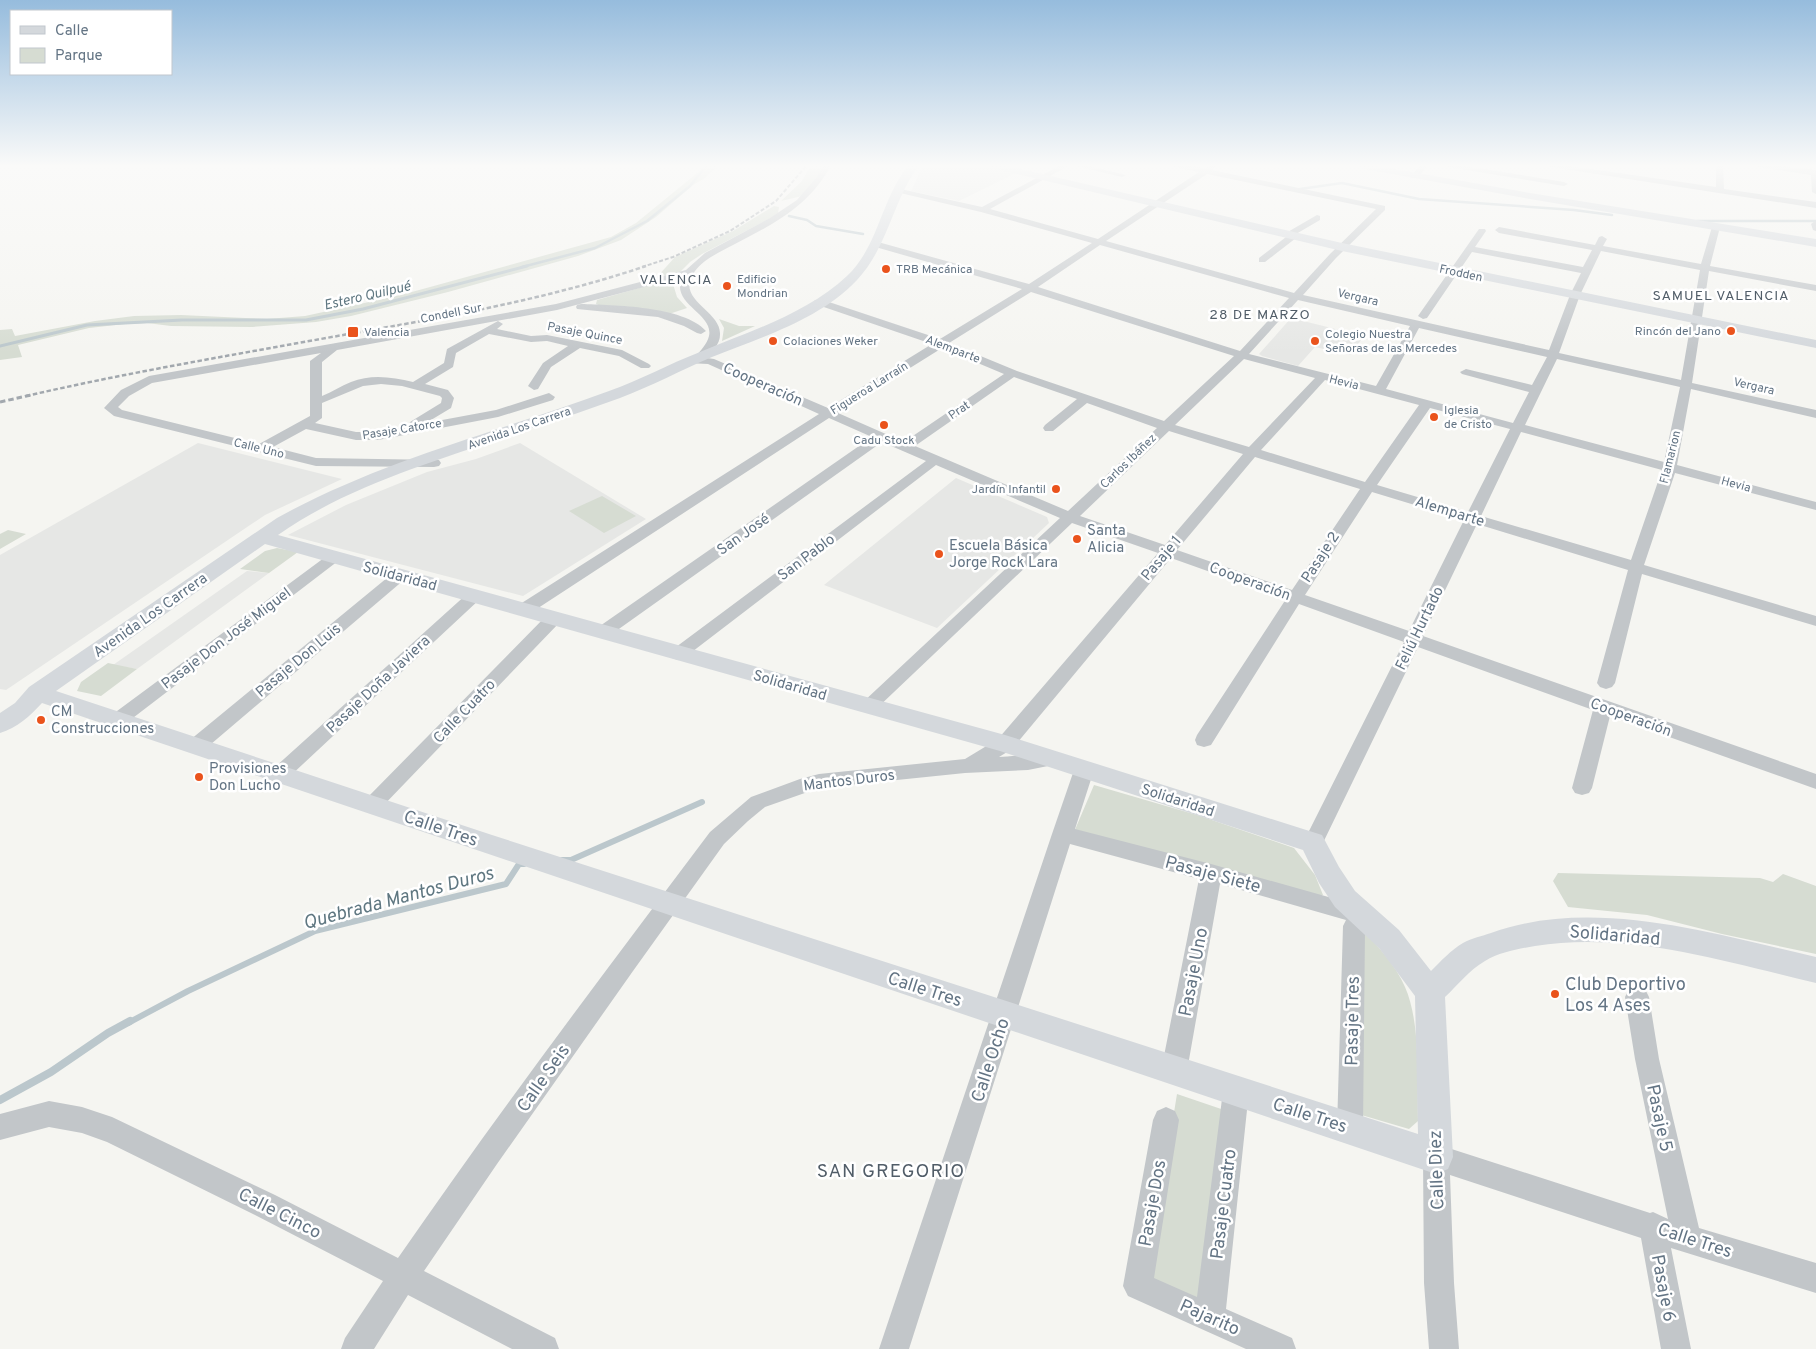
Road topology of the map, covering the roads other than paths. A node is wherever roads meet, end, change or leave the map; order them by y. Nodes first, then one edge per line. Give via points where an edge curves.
1 (1716, 227) edge
2 (759, 228) edge
3 (883, 228) edge
4 (1048, 228) edge
5 (1119, 228) edge
6 (1258, 228) edge
7 (1303, 228) edge
8 (1362, 228) edge
9 (1722, 228) edge
10 (1498, 230) dead end
11 (1482, 231) dead end
12 (1291, 236) junction
13 (1602, 239) dead end
14 (1098, 242) junction
15 (1816, 243) edge
16 (876, 244) junction
17 (1342, 247) junction
18 (1597, 248) junction
19 (1469, 249) junction
20 (1262, 260) dead end
21 (1705, 269) junction
22 (1452, 271) junction
23 (1586, 271) junction
24 (689, 272) junction
25 (665, 279) junction
26 (685, 286) junction
27 (1030, 288) junction
28 (1816, 288) edge
29 (1575, 295) junction
30 (1297, 297) junction
31 (819, 302) junction
32 (589, 304) junction
33 (507, 316) junction
34 (1420, 320) junction
35 (1697, 320) junction
36 (487, 330) junction
37 (701, 331) dead end
38 (940, 343) junction
39 (578, 344) junction
40 (1816, 344) edge
41 (335, 348) junction
42 (1242, 355) junction
43 (1553, 355) junction
44 (701, 359) junction
45 (646, 366) dead end
46 (1013, 372) junction
47 (1466, 372) dead end
48 (1323, 376) junction
49 (1686, 384) junction
50 (414, 386) junction
51 (534, 386) dead end
52 (1536, 390) junction
53 (1379, 391) junction
54 (125, 393) joint
55 (549, 397) dead end
56 (1086, 398) junction
57 (317, 401) junction
58 (1426, 403) junction
59 (829, 413) junction
60 (1816, 414) edge
61 (305, 425) junction
62 (1165, 426) junction
63 (1518, 427) junction
64 (1049, 428) dead end
65 (403, 431) junction
66 (882, 436) junction
67 (904, 447) junction
68 (260, 449) junction
69 (1251, 453) junction
70 (934, 460) junction
71 (414, 463) junction
72 (434, 463) junction
73 (1670, 467) junction
74 (1367, 486) junction
75 (1816, 506) edge
76 (1070, 517) junction
77 (1473, 518) junction
78 (263, 537) junction
79 (1167, 551) junction
80 (333, 558) junction
81 (1636, 567) junction
82 (399, 576) junction
83 (474, 596) junction
84 (1294, 596) junction
85 (523, 610) junction
86 (554, 618) junction
87 (1816, 621) edge
88 (603, 632) junction
89 (1414, 639) junction
90 (678, 654) junction
91 (1606, 683) dead end
92 (37, 693) junction
93 (1603, 706) junction
94 (868, 707) junction
95 (0, 708) edge
96 (119, 719) junction
97 (0, 725) edge
98 (1204, 740) dead end
99 (197, 744) junction
100 (1005, 744) junction
101 (1051, 759) junction
102 (965, 766) junction
103 (1084, 770) junction
104 (281, 772) junction
105 (1816, 782) edge
106 (1582, 788) dead end
107 (373, 804) junction
108 (741, 816) joint
109 (1062, 834) junction
110 (1313, 843) junction
111 (1211, 873) junction
112 (670, 903) junction
113 (1363, 916) junction
114 (1816, 970) edge
115 (1430, 992) junction
116 (1637, 997) dead end
117 (1004, 1015) junction
118 (1174, 1071) junction
119 (1236, 1091) junction
120 (1166, 1120) dead end
121 (3, 1126) edge
122 (1350, 1128) junction
123 (1436, 1157) junction
124 (1653, 1226) junction
125 (1687, 1239) junction
126 (402, 1277) junction
127 (1816, 1278) edge
128 (1138, 1286) joint
129 (1210, 1317) junction
130 (356, 1349) edge
131 (544, 1349) edge
132 (894, 1349) edge
133 (1281, 1349) edge
134 (1444, 1349) edge
135 (1676, 1349) edge

1 - 21 street, Flamarion
2 - 24 street, Condell Sur via 706,256
3 - 16 main road, Avenida Los Carrera
4 - 14 street, Vergara
5 - 14 street, Figueroa Larraín
6 - 12 main road, Frodden
7 - 12 street
8 - 17 street, Carlos Ibáñez
9 - 15 main road
10 - 18 street
11 - 19 street
12 - 17 main road, Frodden
12 - 20 street
13 - 18 street, Feliú Hurtado
14 - 27 street, Figueroa Larraín
14 - 30 street, Vergara
16 - 27 street, Hevia
16 - 31 main road, Avenida Los Carrera via 853,276
17 - 22 main road, Frodden
17 - 30 street, Carlos Ibáñez
18 - 21 street
18 - 23 street, Feliú Hurtado
19 - 22 street
19 - 23 street
21 - 28 street
21 - 35 street, Flamarion
22 - 29 main road, Frodden
22 - 34 street
23 - 29 street, Feliú Hurtado
24 - 25 street, Condell Sur
24 - 26 street
25 - 26 street via 676,280
25 - 32 street, Condell Sur
26 - 44 street via 690,302 714,326 713,341
27 - 38 street, Figueroa Larraín
27 - 42 street, Hevia
29 - 35 main road, Frodden
29 - 43 street, Feliú Hurtado
30 - 34 street, Vergara
30 - 42 street, Carlos Ibáñez
31 - 38 street, Alemparte
31 - 44 main road, Avenida Los Carrera via 779,325
32 - 33 street, Condell Sur
32 - 37 street via 668,316 690,323
33 - 36 street
33 - 41 street, Condell Sur
34 - 43 street, Vergara
34 - 53 street
35 - 40 main road, Frodden
35 - 49 street, Flamarion
36 - 39 street, Pasaje Quince
36 - 50 street via 451,351 449,365
38 - 46 street, Alemparte
38 - 59 street, Figueroa Larraín
39 - 45 street, Pasaje Quince via 622,352
39 - 51 street via 547,365
41 - 54 street, Condell Sur via 149,380
41 - 57 street via 316,361
42 - 48 street, Hevia
42 - 62 street, Carlos Ibáñez
43 - 49 street, Vergara
43 - 52 street, Feliú Hurtado
44 - 59 street, Cooperación
44 - 71 main road, Avenida Los Carrera via 565,413
44 - 72 main road, Avenida Los Carrera via 601,407
46 - 56 street, Alemparte
46 - 67 street, Prat
47 - 52 street
48 - 53 street, Hevia
48 - 69 street, Pasaje 1
49 - 60 street, Vergara
49 - 73 street, Flamarion
50 - 57 street via 384,380 368,381
50 - 65 street via 444,393 448,398 447,405
52 - 63 street, Feliú Hurtado
53 - 58 street, Hevia
54 - 68 street, Calle Uno via 110,408 125,415
55 - 65 street, Pasaje Catorce via 498,413
56 - 62 street, Alemparte
56 - 64 street
57 - 61 street via 316,418
58 - 63 street, Hevia
58 - 74 street, Pasaje 2
59 - 66 street, Cooperación
59 - 85 street, Figueroa Larraín
61 - 65 street, Pasaje Catorce via 356,436
61 - 68 street
62 - 69 street, Alemparte
62 - 76 street, Carlos Ibáñez
63 - 73 street, Hevia
63 - 77 street, Feliú Hurtado
66 - 67 street, Cooperación
66 - 88 street, San José
67 - 70 street, Cooperación
68 - 71 street, Calle Uno via 316,462
69 - 74 street, Alemparte
69 - 79 street, Pasaje 1
70 - 76 street, Cooperación
70 - 90 street, San Pablo
71 - 72 street, Calle Uno
71 - 78 main road, Avenida Los Carrera via 319,502
72 - 78 main road, Avenida Los Carrera via 346,496
73 - 75 street, Hevia
73 - 81 street, Flamarion
74 - 77 street, Alemparte
74 - 84 street, Pasaje 2
76 - 79 street, Cooperación
76 - 94 street, Carlos Ibáñez
77 - 81 street, Alemparte
77 - 89 street, Feliú Hurtado
78 - 80 main road, Solidaridad
78 - 92 main road, Avenida Los Carrera
79 - 84 street, Cooperación
79 - 100 street, Pasaje 1
80 - 82 main road, Solidaridad
80 - 96 street, Pasaje Don José Miguel
81 - 87 street, Alemparte
81 - 91 street, Flamarion
82 - 83 main road, Solidaridad
82 - 99 street, Pasaje Don Luis
83 - 85 main road, Solidaridad
83 - 104 street, Pasaje Doña Javiera
84 - 89 street, Cooperación
84 - 98 street, Pasaje 2
85 - 86 main road, Solidaridad
86 - 88 main road, Solidaridad
86 - 107 street, Calle Cuatro
88 - 90 main road, Solidaridad
89 - 93 street, Cooperación
89 - 110 street, Feliú Hurtado
90 - 94 main road, Solidaridad
92 - 95 main road, Avenida Los Carrera
92 - 96 main road, Calle Tres
92 - 97 main road, Avenida Los Carrera via 23,709
93 - 105 street, Cooperación
93 - 106 street
94 - 100 main road, Solidaridad
96 - 99 main road, Calle Tres
99 - 104 main road, Calle Tres
100 - 101 main road, Solidaridad
100 - 102 street, Mantos Duros
101 - 102 street, Mantos Duros
101 - 103 main road, Solidaridad
102 - 108 street, Mantos Duros via 819,781 778,793 758,802
103 - 109 street, Calle Ocho
103 - 110 main road, Solidaridad
104 - 107 main road, Calle Tres
107 - 112 main road, Calle Tres
108 - 112 street, Calle Seis via 717,838
109 - 111 street, Pasaje Siete
109 - 117 street, Calle Ocho
110 - 113 main road via 1328,875
111 - 113 street, Pasaje Siete
111 - 118 street, Pasaje Uno
112 - 117 main road, Calle Tres
112 - 126 street, Calle Seis
113 - 115 main road via 1389,939
113 - 122 street, Pasaje Tres via 1354,926
114 - 115 main road, Solidaridad via 1724,949 1641,935 1562,930 1503,940 1474,952
115 - 123 main road, Calle Diez
116 - 125 street, Pasaje 5 via 1647,1058
117 - 118 main road, Calle Tres
117 - 132 street, Calle Ocho
118 - 119 main road, Calle Tres
119 - 122 main road, Calle Tres
119 - 129 street, Pasaje Cuatro
120 - 128 street, Pasaje Dos
121 - 126 street, Calle Cinco via 48,1114 112,1130
122 - 123 main road, Calle Tres
123 - 124 street, Calle Tres
123 - 134 street, Calle Diez
124 - 125 street, Calle Tres
124 - 135 street, Pasaje 6
125 - 127 street, Calle Tres
126 - 130 street, Calle Seis
126 - 131 street, Calle Cinco
128 - 129 street, Pajarito
129 - 133 street, Pajarito

